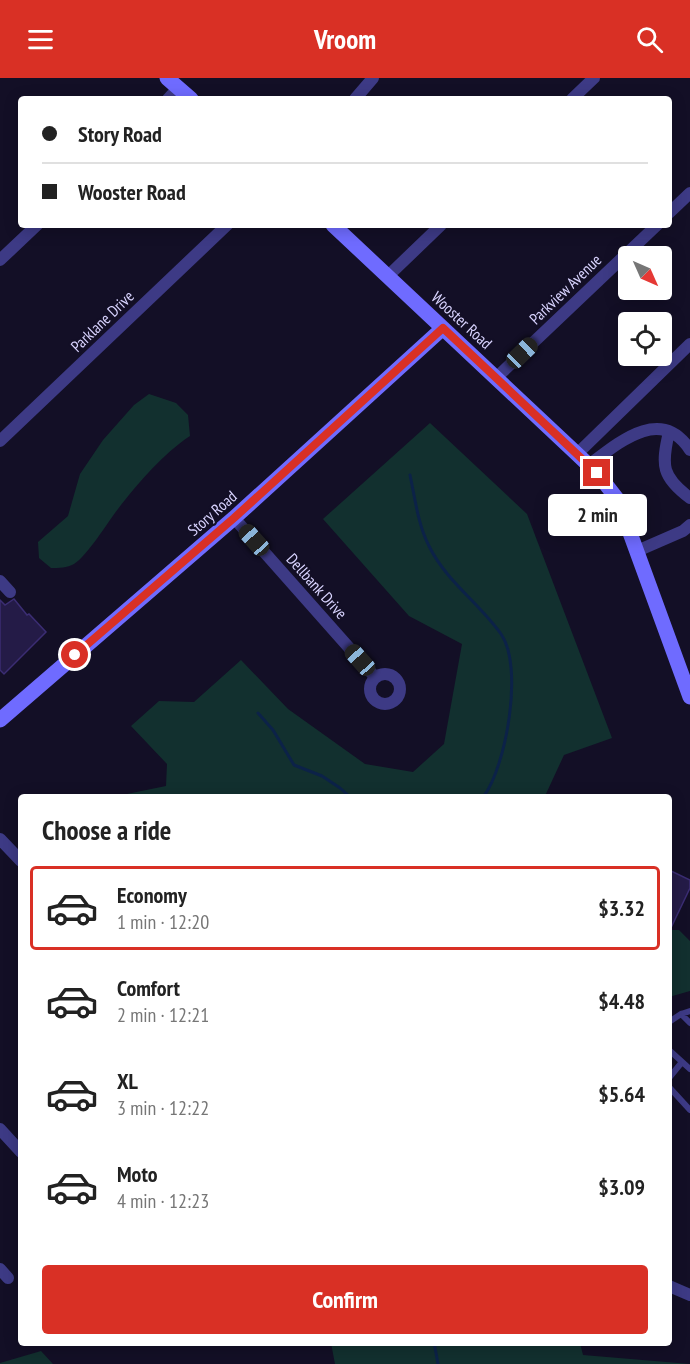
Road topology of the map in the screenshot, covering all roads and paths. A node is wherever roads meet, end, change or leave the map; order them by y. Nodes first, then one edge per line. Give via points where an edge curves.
1 (373, 78) edge
2 (594, 78) edge
3 (171, 88) edge
4 (186, 96) edge
5 (358, 96) edge
6 (575, 96) edge
7 (690, 193) edge
8 (672, 210) edge
9 (34, 228) edge
10 (224, 228) edge
11 (336, 228) edge
12 (438, 228) edge
13 (654, 228) edge
14 (0, 260) edge
15 (388, 276) junction
16 (443, 328) junction
17 (690, 344) edge
18 (497, 377) junction
19 (669, 432) junction
20 (0, 441) edge
21 (690, 450) edge
22 (577, 454) junction
23 (589, 465) junction
24 (690, 498) edge
25 (234, 518) junction
26 (690, 525) edge
27 (637, 551) junction
28 (0, 581) edge
29 (10, 592) dead end
30 (375, 677) dead end
31 (690, 697) edge
32 (0, 720) edge
33 (0, 839) edge
34 (18, 858) edge
35 (690, 1011) edge
36 (681, 1014) junction
37 (672, 1020) edge
38 (690, 1023) edge
39 (672, 1053) edge
40 (682, 1062) junction
41 (690, 1070) edge
42 (672, 1074) edge
43 (672, 1091) edge
44 (690, 1110) edge
45 (0, 1129) edge
46 (18, 1149) edge
47 (672, 1287) edge
48 (690, 1295) edge

1 - 5 street
2 - 6 street
3 - 4 main road
7 - 8 street
9 - 14 street
10 - 20 street, Parklane Drive
11 - 15 main road, Wooster Road
12 - 15 street
13 - 18 street, Parkview Avenue
15 - 16 main road, Wooster Road
16 - 18 main road, Wooster Road
16 - 25 main road, Story Road
17 - 22 street
18 - 22 main road, Wooster Road
19 - 21 street
19 - 23 street via 647,429 615,445
19 - 24 street via 666,472 675,487
22 - 23 main road, Wooster Road
23 - 27 main road, Wooster Road via 618,500
25 - 30 street, Dellbank Drive
25 - 32 main road, Story Road
26 - 27 street
27 - 31 main road, Wooster Road
28 - 29 street
33 - 34 street
35 - 36 lane
36 - 37 lane
36 - 38 lane
39 - 40 lane
40 - 41 lane
40 - 42 lane
43 - 44 lane
45 - 46 street
47 - 48 street

